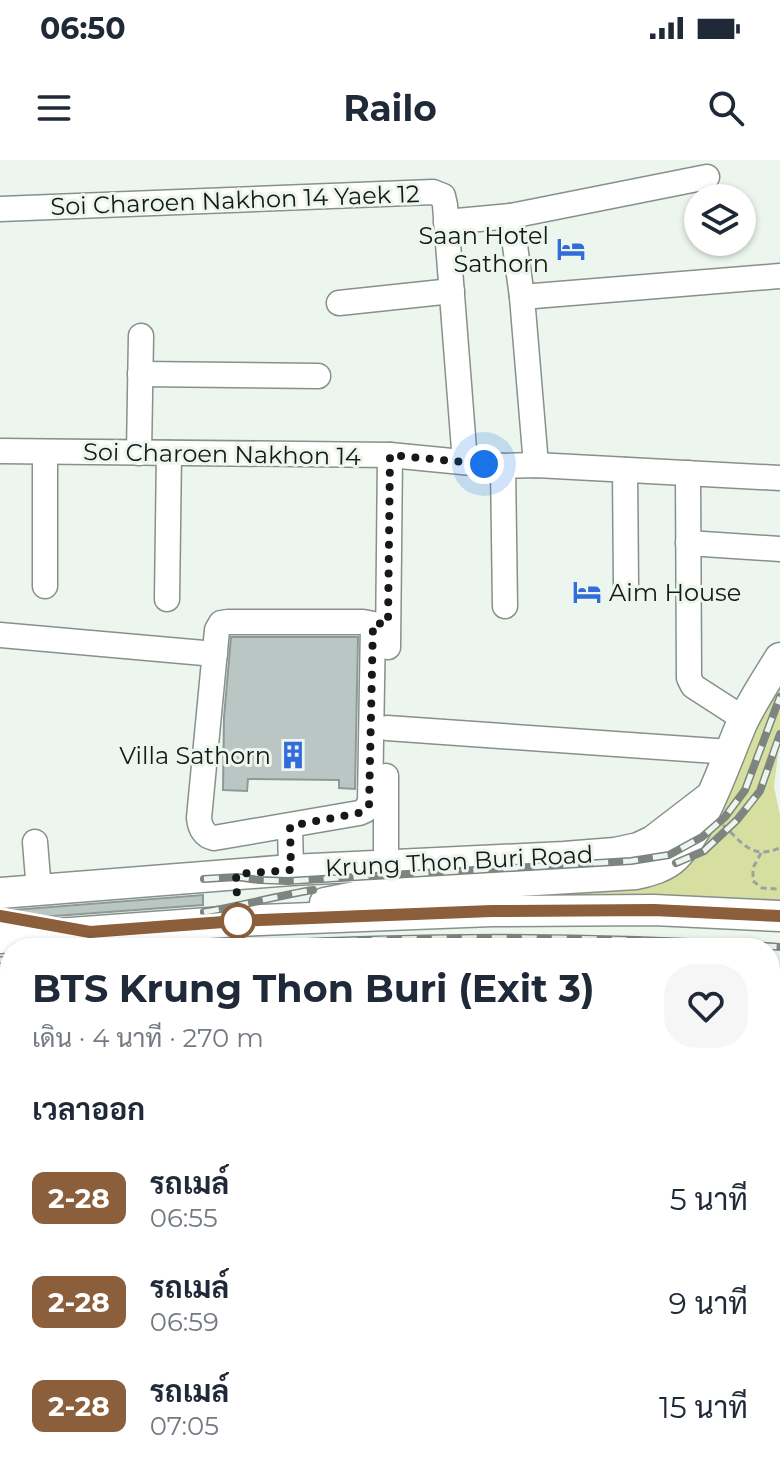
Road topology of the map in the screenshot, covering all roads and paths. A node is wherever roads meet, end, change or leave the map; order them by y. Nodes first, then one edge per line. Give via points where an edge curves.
1 (707, 177) dead end
2 (0, 209) edge
3 (511, 216) junction
4 (446, 222) junction
5 (780, 276) edge
6 (452, 291) junction
7 (522, 297) junction
8 (339, 303) dead end
9 (141, 336) dead end
10 (140, 374) junction
11 (318, 376) dead end
12 (0, 451) edge
13 (45, 452) junction
14 (139, 453) junction
15 (169, 453) junction
16 (390, 455) junction
17 (465, 462) junction
18 (536, 465) junction
19 (503, 466) junction
20 (625, 470) junction
21 (688, 473) junction
22 (780, 478) edge
23 (688, 543) junction
24 (780, 549) edge
25 (626, 585) dead end
26 (45, 586) dead end
27 (167, 599) dead end
28 (505, 606) dead end
29 (381, 624) junction
30 (0, 635) edge
31 (215, 654) junction
32 (780, 658) edge
33 (744, 719) junction
34 (387, 728) junction
35 (730, 752) junction
36 (713, 808) junction
37 (290, 826) junction
38 (35, 842) dead end
39 (778, 849) edge
40 (761, 853) junction
41 (780, 854) edge
42 (386, 865) junction
43 (291, 870) junction
44 (780, 887) edge
45 (39, 891) junction
46 (0, 893) edge
47 (0, 916) edge
48 (780, 916) edge
49 (237, 921) junction
50 (90, 932) junction
51 (0, 938) edge

1 - 3 street
2 - 4 street, Soi Charoen Nakhon 14 Yaek 12 via 433,192 443,196
3 - 4 street
3 - 7 street
4 - 6 street, Soi Charoen Nakhon 14 Yaek 12
5 - 7 street
6 - 8 street
6 - 17 street, Soi Charoen Nakhon 14 Yaek 12
7 - 18 street
9 - 10 street
10 - 11 street
10 - 14 street
12 - 13 street, Soi Charoen Nakhon 14
13 - 14 street, Soi Charoen Nakhon 14
13 - 26 street
14 - 15 street, Soi Charoen Nakhon 14
15 - 16 street, Soi Charoen Nakhon 14
15 - 27 street
16 - 17 street, Soi Charoen Nakhon 14
16 - 29 street
17 - 19 street, Soi Charoen Nakhon 14
18 - 19 street, Soi Charoen Nakhon 14
18 - 20 street, Soi Charoen Nakhon 14
19 - 28 street
20 - 21 street, Soi Charoen Nakhon 14
20 - 25 street
21 - 22 street, Soi Charoen Nakhon 14
21 - 23 street
23 - 24 street
23 - 33 street via 690,682
29 - 31 street via 222,622
29 - 34 street
29 - 37 street via 369,806 359,813
30 - 31 street
31 - 37 street via 202,830 214,838
32 - 33 main road
33 - 35 main road
34 - 35 street
34 - 42 street
35 - 36 main road
36 - 40 path via 750,851
36 - 42 main road, Krung Thon Buri Road via 638,848 615,853
36 - 49 main road via 677,855 651,870 385,891
37 - 43 street
38 - 45 street
39 - 40 path
39 - 41 path
40 - 44 path via 753,881 762,888
42 - 43 main road, Krung Thon Buri Road
43 - 45 main road, Krung Thon Buri Road
45 - 46 main road, Krung Thon Buri Road
47 - 50 main road
48 - 49 main road, Krung Thon Buri Road via 492,911
49 - 50 main road, Krung Thon Buri Road
50 - 51 main road, Krung Thon Buri Road

